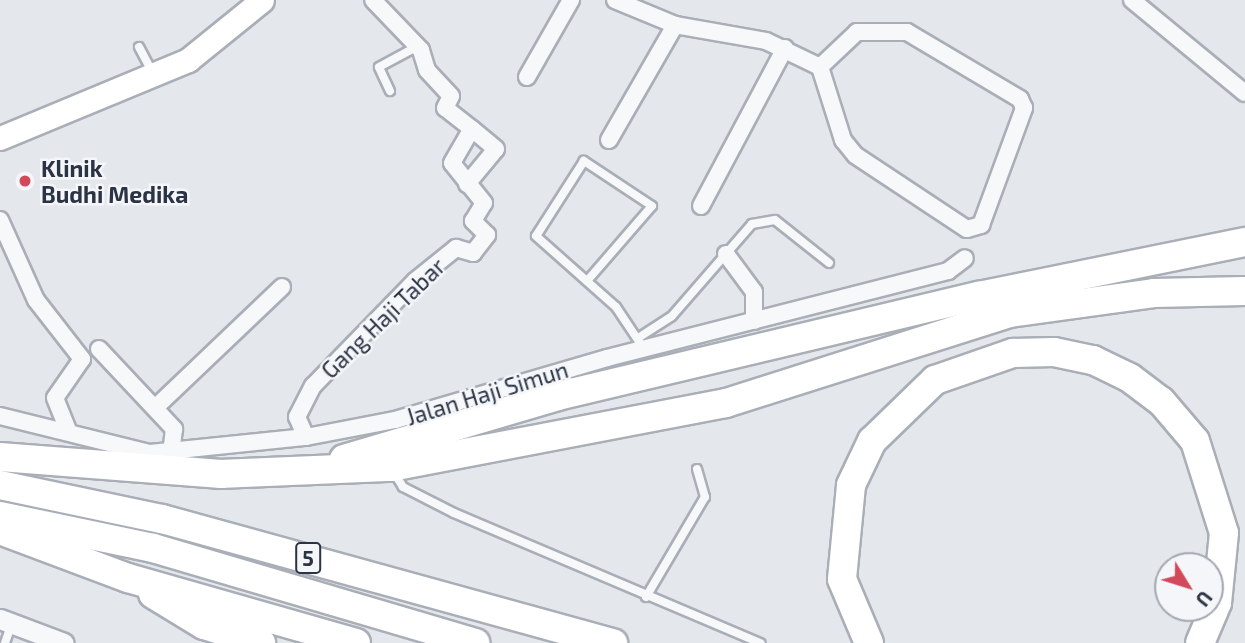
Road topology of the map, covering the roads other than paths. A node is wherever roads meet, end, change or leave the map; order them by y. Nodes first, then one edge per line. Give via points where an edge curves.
1 (262, 0) edge
2 (373, 0) edge
3 (571, 0) edge
4 (615, 0) edge
5 (622, 0) edge
6 (1132, 0) edge
7 (683, 24) junction
8 (418, 46) junction
9 (139, 47) dead end
10 (785, 48) junction
11 (820, 67) junction
12 (155, 77) junction
13 (527, 77) dead end
14 (390, 91) dead end
15 (1245, 93) edge
16 (472, 130) junction
17 (0, 138) edge
18 (609, 140) dead end
19 (467, 184) junction
20 (701, 206) dead end
21 (0, 220) edge
22 (1245, 242) edge
23 (726, 254) junction
24 (965, 258) dead end
25 (829, 263) dead end
26 (587, 281) junction
27 (282, 287) dead end
28 (1245, 291) edge
29 (754, 321) junction
30 (641, 343) junction
31 (99, 349) dead end
32 (156, 407) junction
33 (0, 416) edge
34 (68, 431) junction
35 (306, 437) junction
36 (171, 453) junction
37 (0, 457) edge
38 (318, 466) junction
39 (391, 467) junction
40 (697, 468) dead end
41 (0, 485) edge
42 (0, 516) edge
43 (0, 530) edge
44 (128, 578) junction
45 (646, 597) junction
46 (6, 621) edge
47 (5, 643) edge
48 (64, 643) edge
49 (261, 643) edge
50 (356, 643) edge
51 (475, 643) edge
52 (613, 643) edge
53 (761, 643) edge
54 (869, 643) edge
55 (1200, 643) edge

1 - 12 main road via 225,33
2 - 8 street
3 - 13 street
4 - 7 street
5 - 7 street
6 - 15 street
7 - 10 street via 743,34
7 - 18 street
8 - 14 lane via 379,67
8 - 16 street via 427,70 453,95 445,108
9 - 12 lane
10 - 11 street
10 - 20 street
11 - 11 street via 857,32 907,32 1020,99 1024,108 981,225 967,229 855,155 843,140
12 - 17 main road
16 - 19 street, Gang Haji Tabar via 452,163
16 - 19 street via 496,149
19 - 35 street, Gang Haji Tabar via 484,203 473,221 486,238 471,254 456,248 415,281 313,386 297,416
21 - 34 street via 36,300 82,359 55,398
22 - 38 highway via 979,296 558,396
23 - 25 lane via 752,224 775,220
23 - 29 street via 754,292
23 - 30 lane via 672,316
24 - 29 street, Jalan Haji Simun via 948,271
26 - 26 lane via 536,236 584,161 652,206
26 - 30 lane
27 - 32 street
28 - 39 highway via 1154,293 1010,313 726,403
29 - 30 street, Jalan Haji Simun
30 - 35 street, Jalan Haji Simun via 396,421
31 - 32 street
32 - 36 street via 176,433
33 - 34 street, Jalan Haji Simun
34 - 36 street, Jalan Haji Simun
35 - 36 street, Jalan Haji Simun
37 - 38 highway via 221,474
38 - 39 highway
39 - 45 lane via 413,493
40 - 45 lane via 705,497
41 - 52 highway, 5 via 162,519
42 - 51 highway, 5 via 153,548
43 - 44 highway
44 - 49 highway via 204,625
44 - 50 highway
45 - 53 lane
46 - 47 lane
46 - 48 street
54 - 55 highway via 842,579 851,485 872,441 935,380 1013,353 1054,352 1093,360 1130,378 1161,401 1195,441 1224,533 1217,603

